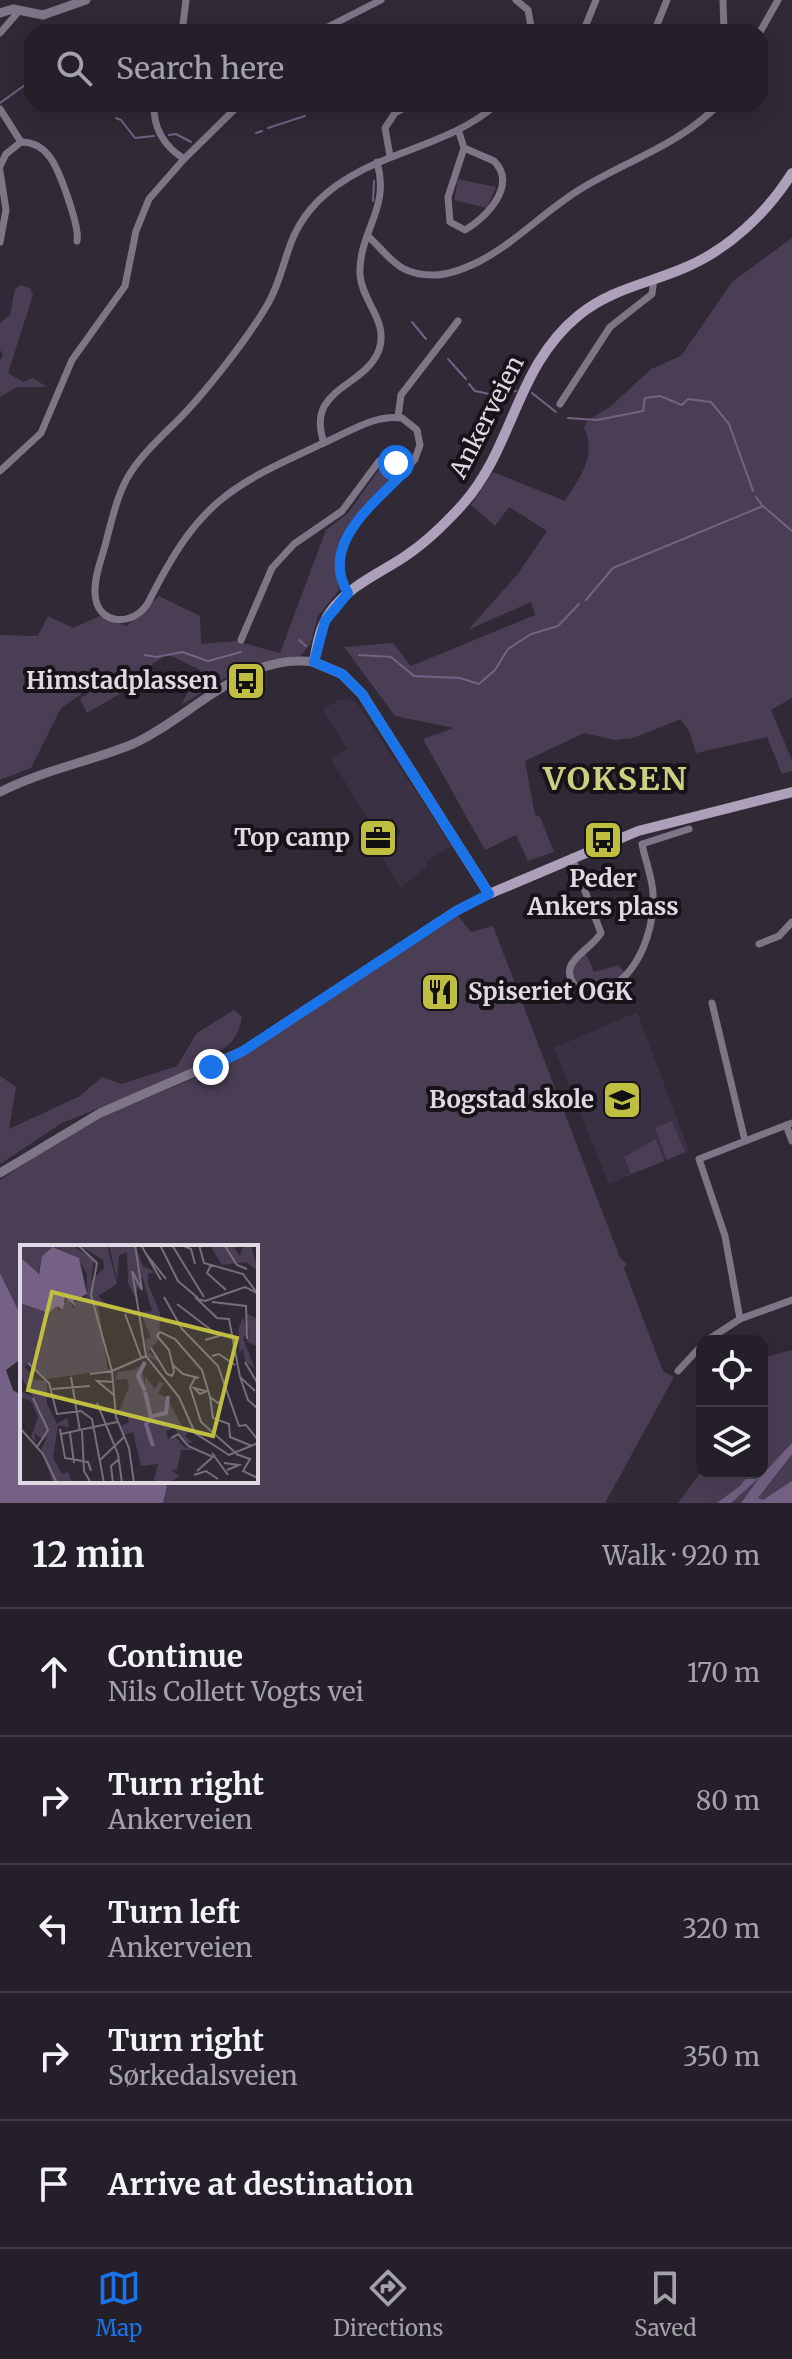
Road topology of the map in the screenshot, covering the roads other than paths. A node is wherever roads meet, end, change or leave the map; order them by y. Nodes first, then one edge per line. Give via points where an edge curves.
1 (86, 0) edge
2 (186, 0) edge
3 (381, 0) edge
4 (516, 0) edge
5 (596, 0) edge
6 (667, 0) edge
7 (723, 0) edge
8 (778, 0) edge
9 (19, 11) junction
10 (0, 13) edge
11 (183, 24) edge
12 (334, 24) edge
13 (531, 24) edge
14 (586, 24) edge
15 (657, 24) edge
16 (724, 24) edge
17 (764, 24) edge
18 (0, 33) edge
19 (0, 109) edge
20 (154, 112) edge
21 (232, 112) edge
22 (397, 112) edge
23 (486, 112) edge
24 (709, 112) edge
25 (459, 132) junction
26 (21, 142) junction
27 (464, 148) junction
28 (390, 156) junction
29 (184, 159) junction
30 (377, 162) junction
31 (0, 169) edge
32 (792, 173) edge
33 (369, 237) junction
34 (77, 241) dead end
35 (0, 242) edge
36 (654, 278) junction
37 (458, 321) dead end
38 (560, 404) dead end
39 (398, 417) junction
40 (324, 443) junction
41 (406, 470) junction
42 (0, 471) edge
43 (348, 593) junction
44 (241, 640) dead end
45 (314, 662) junction
46 (0, 792) edge
47 (792, 792) edge
48 (689, 829) dead end
49 (572, 857) junction
50 (489, 894) junction
51 (792, 922) edge
52 (759, 944) dead end
53 (712, 1003) dead end
54 (789, 1124) edge
55 (745, 1141) junction
56 (792, 1141) edge
57 (0, 1173) edge
58 (792, 1300) edge
59 (740, 1319) junction
60 (715, 1335) edge
61 (696, 1352) edge
62 (678, 1371) dead end

1 - 9 street via 43,15
2 - 11 street
3 - 12 street
4 - 13 street via 528,10
5 - 14 street
6 - 15 street
7 - 16 street
8 - 17 street
9 - 10 street
9 - 18 street
19 - 26 street
20 - 29 street via 163,139
21 - 29 street
22 - 28 street via 383,134
23 - 25 street
24 - 33 street via 689,129 582,188 462,269 439,275 410,271 389,262
25 - 27 street
25 - 28 street
26 - 31 street via 6,154
26 - 34 street via 39,147 52,160
27 - 27 street via 494,161 501,178 495,204 465,230 450,222 448,197
28 - 30 street
29 - 42 street via 149,199 136,231 127,282 72,360 45,425
30 - 33 street via 382,193
30 - 40 street via 340,182 309,210 284,252 267,305 197,399 127,474 96,582 101,611 120,621 138,615 178,546 210,507 254,476
31 - 35 street via 6,210
32 - 36 main road, Ankerveien via 730,241 695,263
33 - 40 street via 361,279 379,321 380,346 372,361 324,406
36 - 38 street via 652,294 610,327
36 - 43 main road, Ankerveien via 600,301 557,336 531,371 496,456 467,499 418,547
37 - 39 street via 401,395
39 - 40 street via 378,419
39 - 41 street via 415,426 420,440 418,455
41 - 43 street via 345,540 340,567
41 - 44 street via 389,459 379,461 342,511 285,553 265,580
43 - 45 main road, Ankerveien via 325,621
45 - 46 street via 266,668 228,684 137,742
45 - 50 main road via 342,674 362,694
47 - 49 main road via 645,828
48 - 49 street via 642,844 654,895 648,935 624,977 593,993 579,990 568,972 570,962 601,933
49 - 50 main road
50 - 57 street via 243,1051 87,1119
51 - 52 street via 779,936
53 - 55 street
54 - 55 street
54 - 56 street
55 - 59 street via 699,1159 725,1236
58 - 59 street
59 - 60 street
61 - 62 street

